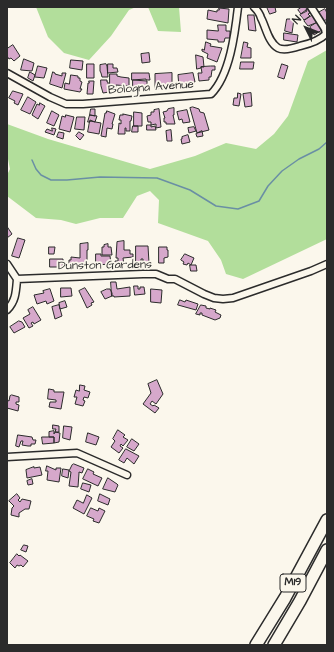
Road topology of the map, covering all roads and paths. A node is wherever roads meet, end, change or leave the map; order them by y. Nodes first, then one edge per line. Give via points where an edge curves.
1 (238, 7) edge
2 (254, 7) edge
3 (311, 7) edge
4 (7, 73) edge
5 (7, 264) edge
6 (327, 264) edge
7 (17, 279) junction
8 (7, 310) edge
9 (7, 458) edge
10 (127, 475) dead end
11 (327, 520) edge
12 (327, 550) edge
13 (256, 645) edge
14 (274, 645) edge

1 - 4 street, Bologna Avenue via 230,54 217,89 211,94 66,104
2 - 3 street via 272,42 278,48 284,49 313,42 326,34
5 - 7 street
6 - 7 street, Dunston Gardens via 233,298 223,299 214,298 175,279 156,274
7 - 8 street via 14,302
9 - 10 street via 77,453
11 - 13 highway, M19 via 286,598
12 - 14 highway, M19

